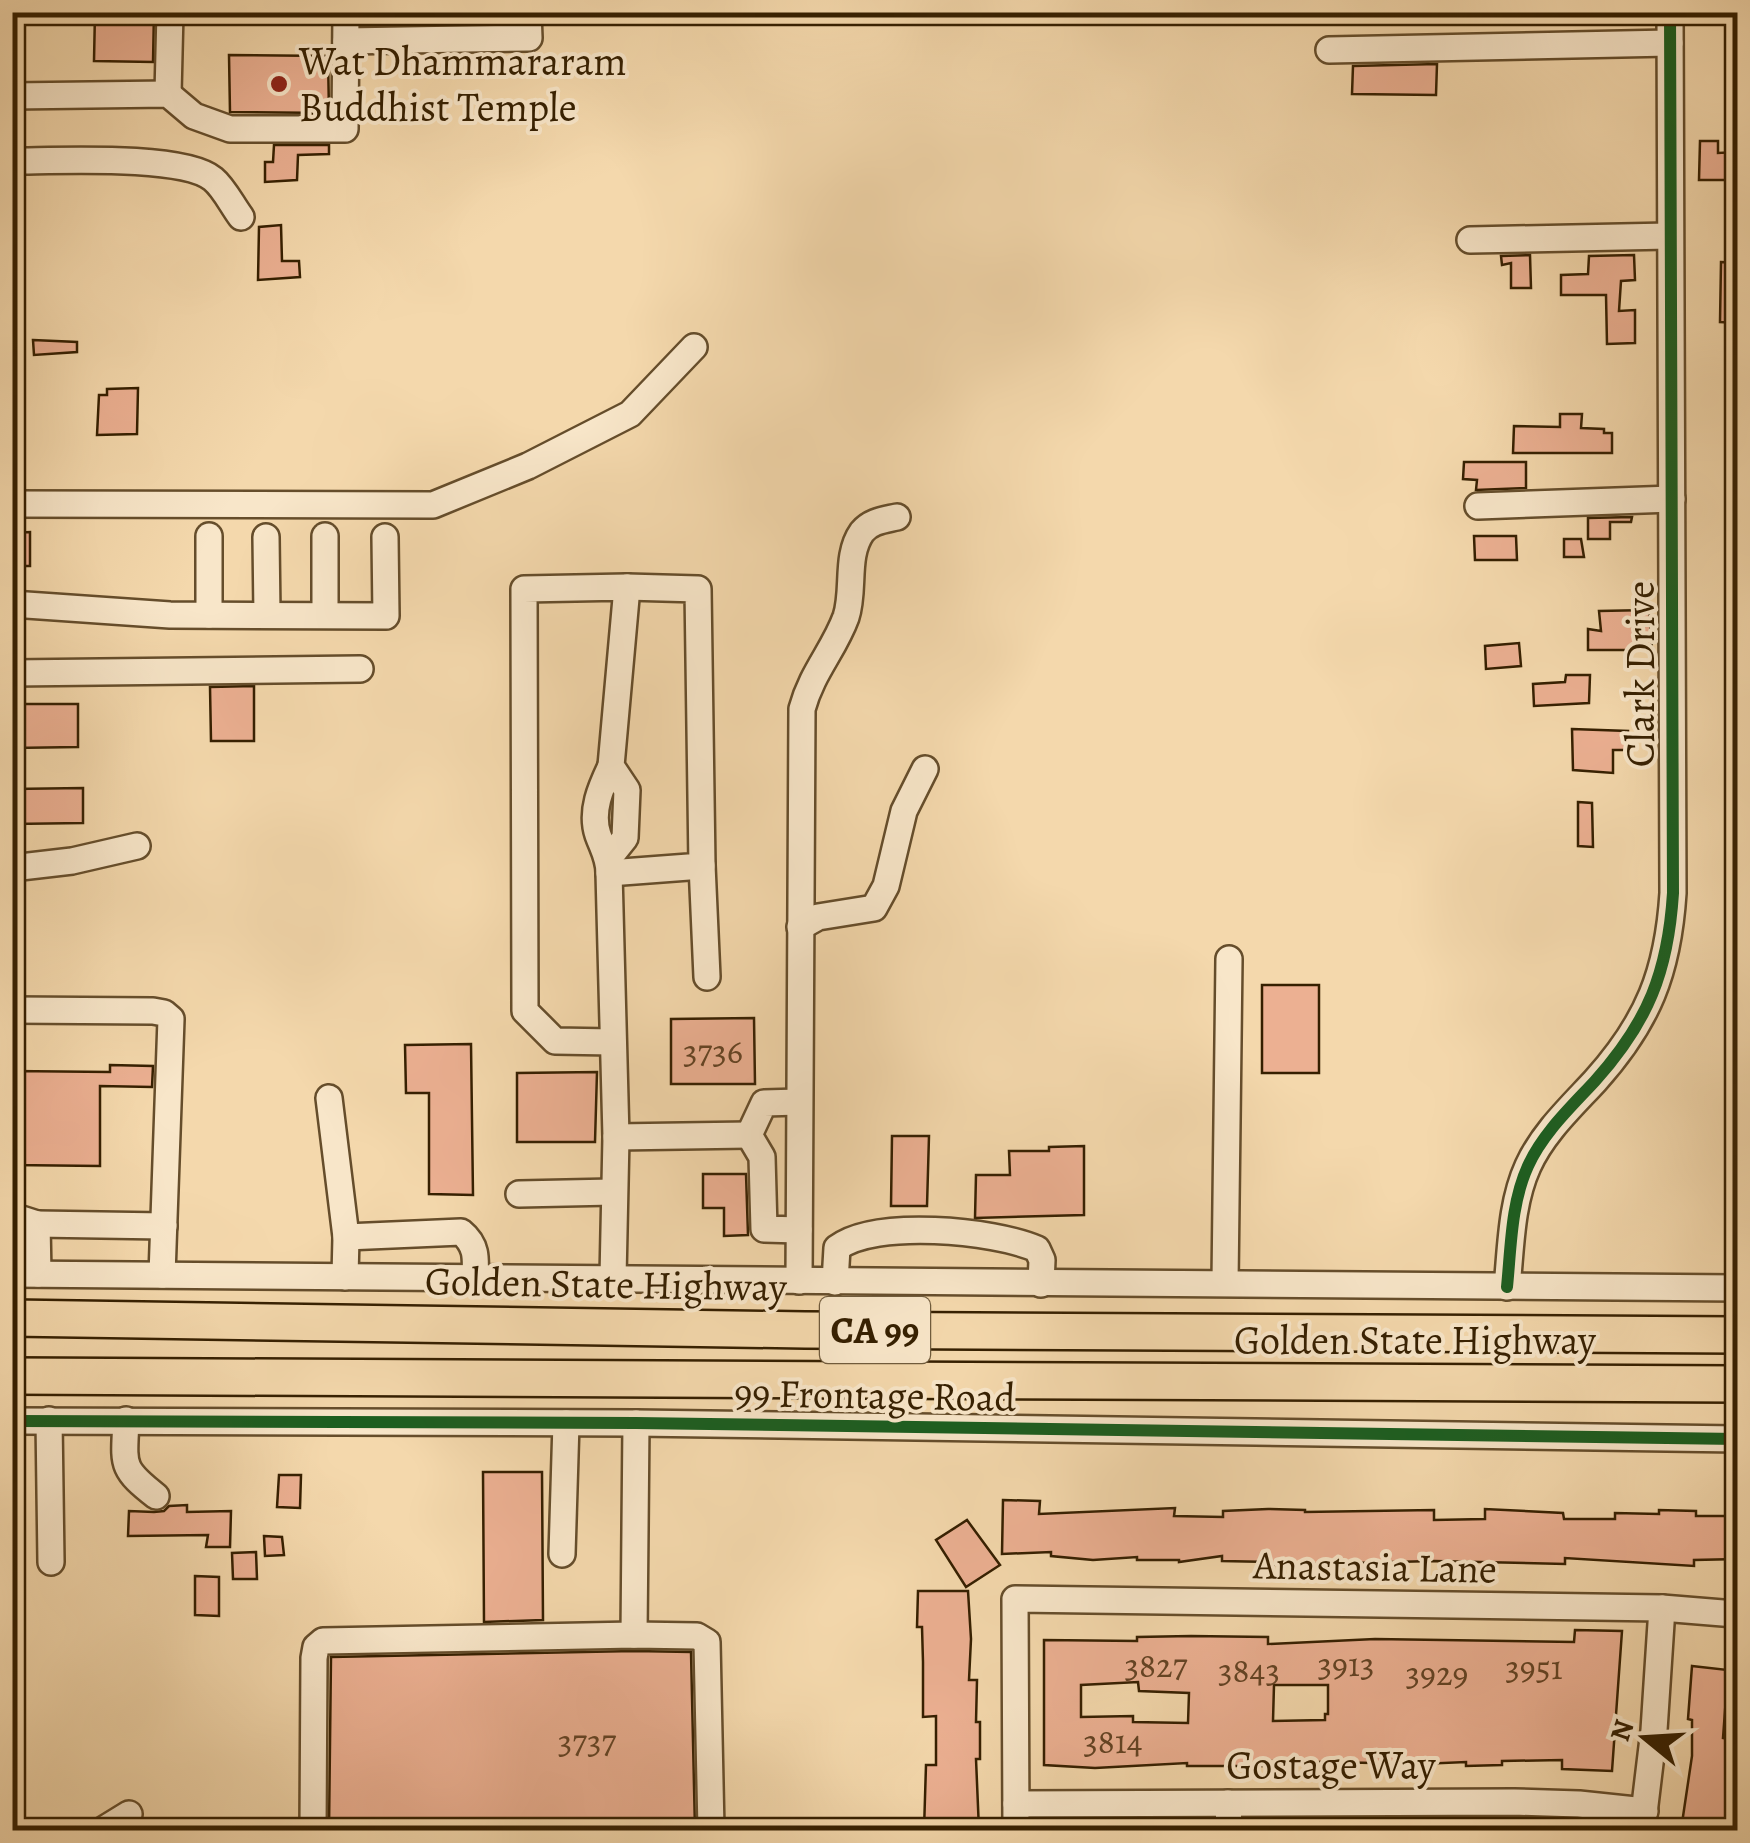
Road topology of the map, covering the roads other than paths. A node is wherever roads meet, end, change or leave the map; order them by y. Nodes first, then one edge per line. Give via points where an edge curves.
1 (170, 12) edge
2 (346, 12) edge
3 (528, 12) edge
4 (1670, 12) edge
5 (346, 41) junction
6 (1670, 42) junction
7 (1329, 50) dead end
8 (168, 94) junction
9 (12, 96) edge
10 (12, 161) edge
11 (240, 217) dead end
12 (1669, 236) junction
13 (1470, 240) dead end
14 (694, 347) dead end
15 (1672, 499) junction
16 (12, 504) edge
17 (1478, 506) dead end
18 (897, 517) dead end
19 (208, 536) dead end
20 (325, 536) dead end
21 (385, 536) dead end
22 (266, 537) dead end
23 (627, 588) junction
24 (12, 604) edge
25 (208, 616) junction
26 (267, 616) junction
27 (325, 616) junction
28 (360, 669) dead end
29 (12, 673) edge
30 (611, 766) junction
31 (925, 769) dead end
32 (137, 846) dead end
33 (614, 856) junction
34 (702, 865) junction
35 (12, 868) edge
36 (800, 927) junction
37 (1230, 959) dead end
38 (707, 977) dead end
39 (12, 1010) edge
40 (613, 1042) junction
41 (329, 1098) dead end
42 (799, 1102) junction
43 (750, 1135) junction
44 (616, 1137) junction
45 (613, 1192) junction
46 (519, 1194) dead end
47 (25, 1220) edge
48 (164, 1226) junction
49 (799, 1230) junction
50 (346, 1237) junction
51 (25, 1274) edge
52 (162, 1276) junction
53 (345, 1277) junction
54 (475, 1278) junction
55 (613, 1278) junction
56 (799, 1282) junction
57 (835, 1282) junction
58 (1225, 1283) junction
59 (1041, 1284) junction
60 (1507, 1287) junction
61 (1738, 1288) edge
62 (12, 1318) edge
63 (1738, 1335) edge
64 (12, 1376) edge
65 (1738, 1384) edge
66 (12, 1420) edge
67 (49, 1420) junction
68 (126, 1420) junction
69 (566, 1423) junction
70 (636, 1423) junction
71 (1738, 1439) edge
72 (156, 1496) dead end
73 (562, 1554) dead end
74 (51, 1562) dead end
75 (1662, 1608) junction
76 (1735, 1614) dead end
77 (634, 1635) junction
78 (1228, 1803) junction
79 (1016, 1804) junction
80 (129, 1814) dead end
81 (1644, 1821) edge
82 (103, 1830) edge
83 (314, 1830) edge
84 (711, 1830) edge
85 (1016, 1830) edge
86 (1229, 1830) edge

1 - 8 street
2 - 5 street
3 - 5 street via 528,38
4 - 6 street, Clark Drive
5 - 8 street via 345,129 230,129 194,116
6 - 7 street
6 - 12 street, Clark Drive
8 - 9 street
10 - 11 street via 193,168 214,180
12 - 13 street
12 - 15 street, Clark Drive
14 - 16 street via 630,414 432,505
15 - 17 street
15 - 60 street, Clark Drive via 1671,932 1660,980 1629,1041 1529,1163
18 - 36 street via 870,523 859,536 846,616 809,682 802,709
19 - 25 street
20 - 27 street
21 - 27 street via 386,616
22 - 26 street
23 - 30 street
23 - 34 street via 698,589
23 - 40 street via 524,589 525,1011 556,1041
24 - 25 street
25 - 26 street
26 - 27 street
28 - 29 street
30 - 33 street via 627,790
30 - 33 street via 598,794 597,832
31 - 36 street via 904,811 874,908
32 - 35 street
33 - 34 street
33 - 40 street
34 - 38 street
36 - 42 street
37 - 58 street
39 - 48 street via 154,1011 171,1019
40 - 44 street
41 - 50 street
42 - 43 street via 764,1103
42 - 49 street
43 - 44 street
43 - 49 street via 762,1156 764,1229
44 - 45 street
45 - 46 street
45 - 55 street
47 - 48 street
47 - 51 street
48 - 52 street
49 - 56 street
50 - 53 street
50 - 54 street via 460,1232 476,1253
51 - 52 street
52 - 53 street
53 - 54 street
54 - 55 street
55 - 56 street
56 - 57 street
57 - 59 street
57 - 59 street via 837,1248 850,1238 980,1232 1037,1248
58 - 59 street
58 - 60 street
60 - 61 street
62 - 63 highway, Golden State Highway / CA 99
64 - 65 highway, Golden State Highway / CA 99
66 - 67 street, 99 Frontage Road
67 - 68 street, 99 Frontage Road
67 - 74 street
68 - 69 street, 99 Frontage Road
68 - 72 street via 124,1461 130,1476
69 - 70 street, 99 Frontage Road
69 - 73 street
70 - 71 street, 99 Frontage Road
70 - 77 street
75 - 76 street, Anastasia Lane
75 - 79 street, Anastasia Lane via 1015,1599
75 - 81 street
77 - 83 street via 322,1640 314,1658
77 - 84 street via 697,1636 707,1642
78 - 79 street, Gostage Way
78 - 81 street, Gostage Way via 1579,1804
78 - 86 street
79 - 85 street
80 - 82 street

